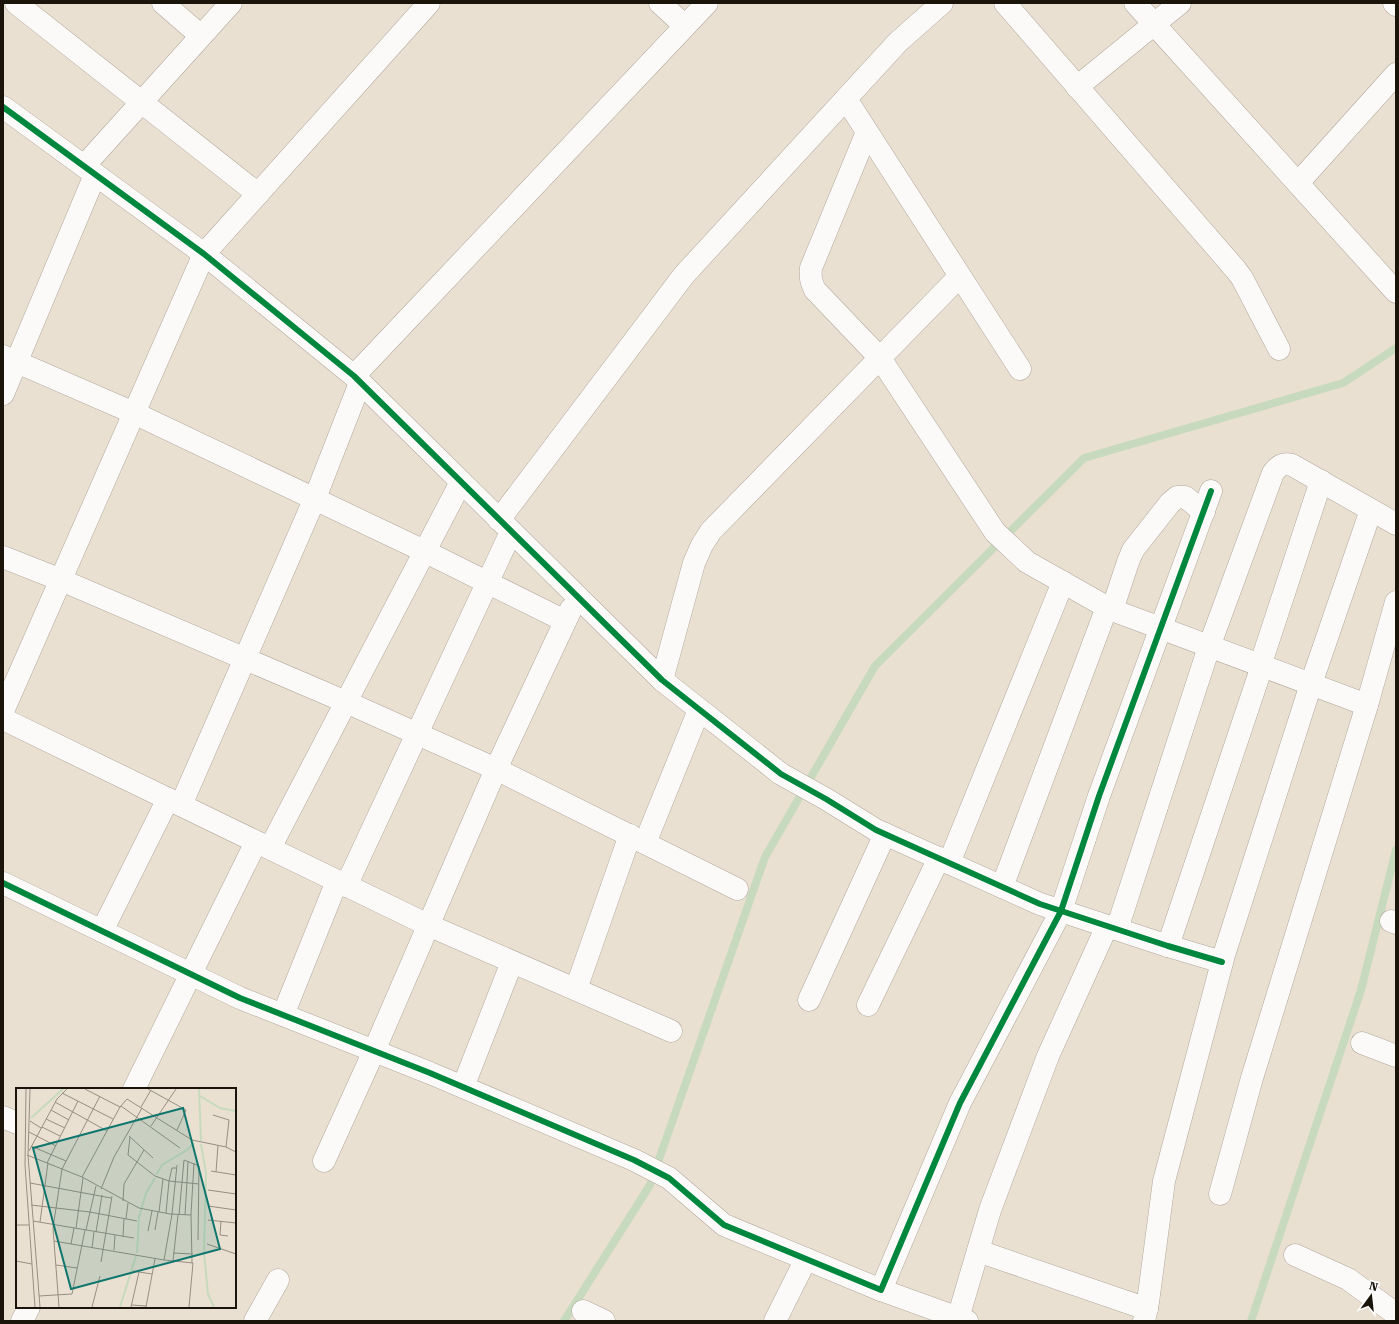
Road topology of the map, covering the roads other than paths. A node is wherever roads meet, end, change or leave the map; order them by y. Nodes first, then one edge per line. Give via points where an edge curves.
1 (16, 3) edge
2 (163, 3) edge
3 (231, 3) edge
4 (429, 3) edge
5 (660, 3) edge
6 (707, 3) edge
7 (942, 3) edge
8 (1005, 3) edge
9 (1135, 3) edge
10 (1180, 3) edge
11 (1394, 3) edge
12 (1396, 5) edge
13 (1154, 24) junction
14 (685, 26) junction
15 (201, 36) junction
16 (1396, 74) edge
17 (1077, 87) junction
18 (846, 99) junction
19 (142, 102) junction
20 (3, 107) edge
21 (867, 132) junction
22 (89, 171) junction
23 (1298, 183) junction
24 (258, 194) junction
25 (204, 254) junction
26 (960, 276) junction
27 (1396, 292) edge
28 (1279, 349) dead end
29 (880, 358) junction
30 (10, 359) edge
31 (1020, 369) dead end
32 (357, 379) junction
33 (3, 394) edge
34 (134, 412) junction
35 (1321, 481) junction
36 (461, 482) junction
37 (1211, 491) dead end
38 (315, 498) junction
39 (1371, 510) junction
40 (1204, 512) junction
41 (1396, 524) edge
42 (505, 526) junction
43 (424, 551) junction
44 (3, 557) edge
45 (61, 580) junction
46 (487, 582) junction
47 (1063, 582) junction
48 (576, 597) junction
49 (1396, 602) edge
50 (1110, 608) junction
51 (565, 621) junction
52 (1160, 628) junction
53 (1209, 647) junction
54 (244, 659) junction
55 (1261, 666) junction
56 (662, 680) junction
57 (1311, 684) junction
58 (346, 702) junction
59 (1367, 705) junction
60 (700, 710) junction
61 (3, 711) edge
62 (3, 719) edge
63 (416, 733) junction
64 (496, 769) junction
65 (174, 802) junction
66 (885, 834) junction
67 (637, 839) junction
68 (263, 845) junction
69 (944, 861) junction
70 (3, 883) edge
71 (341, 883) junction
72 (1002, 887) junction
73 (737, 889) dead end
74 (1061, 911) junction
75 (428, 926) junction
76 (1112, 927) junction
77 (102, 931) junction
78 (1168, 946) junction
79 (512, 962) junction
80 (1222, 962) junction
81 (190, 974) junction
82 (576, 989) junction
83 (809, 1000) dead end
84 (868, 1005) dead end
85 (282, 1015) junction
86 (671, 1031) dead end
87 (1362, 1043) dead end
88 (374, 1051) junction
89 (1396, 1056) edge
90 (463, 1087) junction
91 (134, 1088) edge
92 (3, 1117) edge
93 (16, 1123) edge
94 (324, 1161) dead end
95 (1220, 1194) dead end
96 (978, 1251) junction
97 (1295, 1255) dead end
98 (806, 1259) junction
99 (278, 1280) dead end
100 (881, 1290) junction
101 (28, 1308) edge
102 (584, 1311) dead end
103 (1396, 1314) edge
104 (1145, 1315) edge
105 (963, 1319) edge
106 (22, 1321) edge
107 (255, 1321) edge
108 (604, 1321) edge
109 (774, 1321) edge

1 - 19 street
2 - 15 street
3 - 15 street
4 - 24 street
5 - 14 street
6 - 14 street
7 - 18 street via 898,42
8 - 17 street
9 - 13 street
10 - 13 street
11 - 12 street
13 - 17 street
13 - 23 street
14 - 32 street
15 - 19 street
16 - 23 street
17 - 28 street via 1236,270
18 - 21 street
18 - 42 street via 684,275
19 - 22 street
19 - 24 street
20 - 22 street
21 - 26 street
21 - 29 street via 811,268 810,276 815,290
22 - 25 street
22 - 30 street
23 - 27 street
24 - 25 street
25 - 32 street
25 - 34 street
26 - 29 street
26 - 31 street
29 - 47 street via 995,532 1023,559
29 - 56 street via 711,531 694,563
30 - 33 street
30 - 34 street
32 - 36 street
32 - 38 street
34 - 38 street
34 - 45 street
35 - 39 street
35 - 53 street via 1292,464 1278,466 1273,473
35 - 55 street
36 - 42 street
36 - 43 street
37 - 40 street
38 - 43 street
38 - 54 street
39 - 41 street
39 - 57 street
40 - 50 street via 1184,497 1177,497 1170,503 1133,550
40 - 52 street
42 - 46 street
42 - 48 street
43 - 46 street
43 - 58 street
44 - 45 street
45 - 54 street
45 - 61 street
46 - 51 street
46 - 63 street
47 - 50 street
47 - 69 street
48 - 51 street
48 - 56 street
49 - 59 street
50 - 52 street
50 - 72 street
51 - 64 street
52 - 53 street
52 - 74 street via 1099,796
53 - 55 street
53 - 76 street
54 - 58 street
54 - 65 street
55 - 57 street
55 - 78 street
56 - 60 street
57 - 59 street
57 - 80 street
58 - 63 street
58 - 68 street
59 - 95 street via 1252,1078
60 - 66 street via 781,774
60 - 67 street
62 - 65 street
63 - 64 street
63 - 71 street
64 - 67 street
64 - 75 street
65 - 68 street
65 - 77 street
66 - 69 street
66 - 83 street
67 - 73 street
67 - 82 street
68 - 71 street
68 - 81 street
69 - 72 street
69 - 84 street
70 - 77 street
71 - 75 street
71 - 85 street
72 - 74 street
74 - 76 street
74 - 100 street via 960,1103
75 - 79 street
75 - 88 street
76 - 78 street
76 - 96 street via 1048,1056 991,1205
77 - 81 street
78 - 80 street
79 - 82 street
79 - 90 street
80 - 104 street via 1164,1181
81 - 85 street
81 - 91 street
82 - 86 street
85 - 88 street
87 - 89 street
88 - 90 street
88 - 94 street
90 - 98 street via 634,1160 669,1178 724,1225
92 - 93 street
96 - 104 street
96 - 105 street
97 - 103 street via 1348,1279
98 - 100 street
98 - 109 street
99 - 107 street
100 - 105 street
101 - 106 street
102 - 108 street

